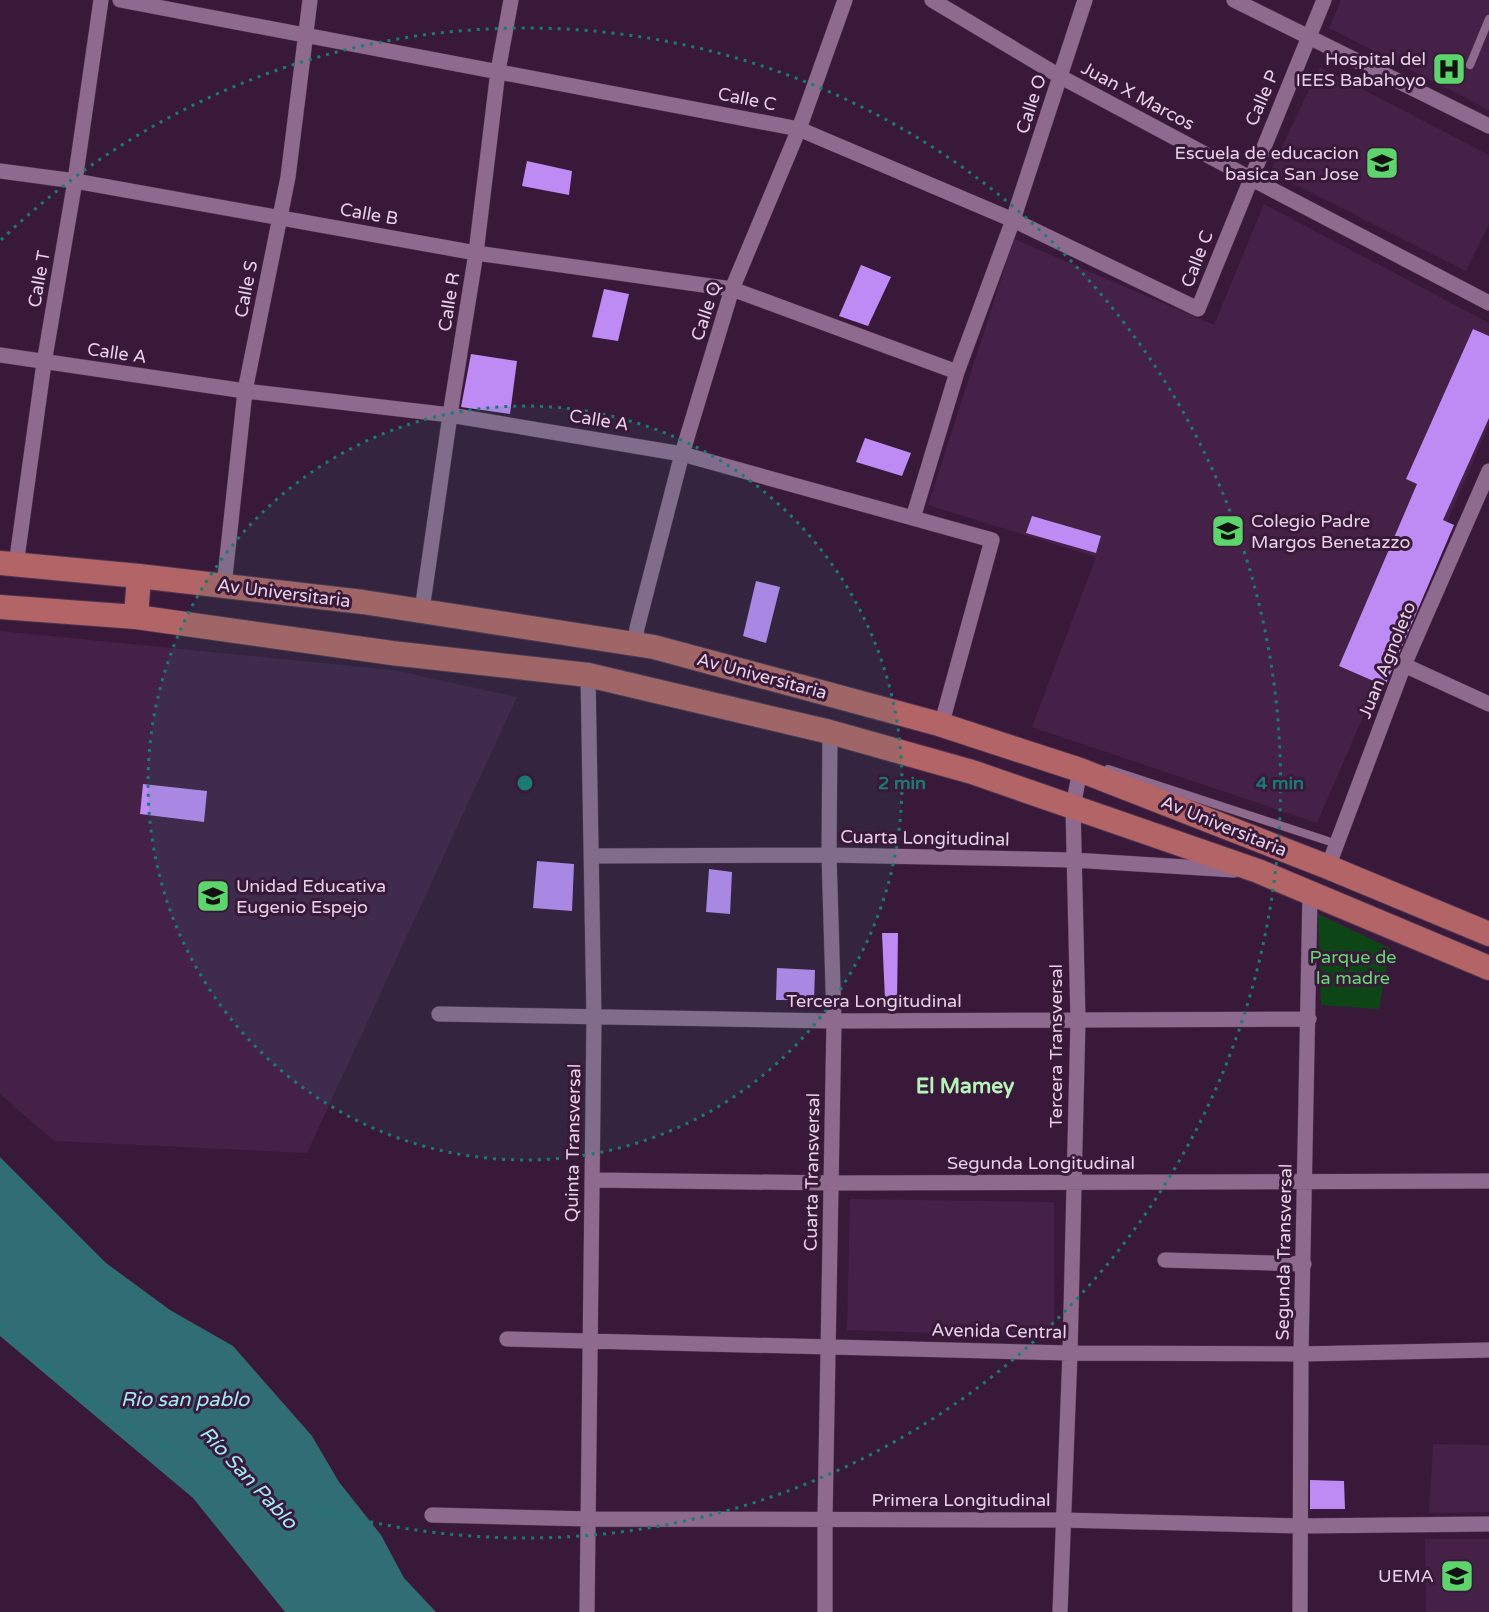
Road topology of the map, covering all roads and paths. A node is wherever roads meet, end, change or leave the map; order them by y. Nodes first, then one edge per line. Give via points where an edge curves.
1 (101, 0) edge
2 (120, 0) edge
3 (310, 0) edge
4 (511, 0) edge
5 (846, 0) edge
6 (932, 0) edge
7 (1085, 0) edge
8 (1234, 0) edge
9 (1324, 0) edge
10 (1489, 20) edge
11 (306, 36) junction
12 (1309, 37) junction
13 (1470, 65) dead end
14 (498, 71) junction
15 (1061, 77) junction
16 (1489, 126) edge
17 (799, 129) junction
18 (0, 171) edge
19 (1250, 178) junction
20 (75, 181) junction
21 (280, 219) junction
22 (1013, 220) junction
23 (476, 253) junction
24 (732, 289) junction
25 (1489, 303) edge
26 (0, 355) edge
27 (44, 363) junction
28 (957, 372) junction
29 (245, 391) junction
30 (450, 415) junction
31 (682, 454) junction
32 (1489, 471) edge
33 (1483, 501) edge
34 (913, 518) junction
35 (8, 564) edge
36 (139, 576) junction
37 (224, 586) junction
38 (0, 607) edge
39 (422, 610) junction
40 (136, 617) junction
41 (635, 644) junction
42 (1404, 665) junction
43 (588, 675) junction
44 (1489, 704) edge
45 (946, 719) junction
46 (830, 732) junction
47 (1091, 768) junction
48 (1072, 807) junction
49 (1337, 844) junction
50 (829, 855) junction
51 (591, 856) junction
52 (1073, 860) junction
53 (1328, 867) junction
54 (1258, 871) junction
55 (1310, 894) junction
56 (1489, 934) edge
57 (1489, 968) edge
58 (439, 1014) dead end
59 (594, 1018) junction
60 (1309, 1019) junction
61 (1078, 1020) junction
62 (834, 1021) junction
63 (593, 1180) junction
64 (1489, 1181) edge
65 (832, 1183) junction
66 (1073, 1183) junction
67 (1305, 1183) junction
68 (1165, 1260) dead end
69 (1304, 1264) junction
70 (507, 1339) dead end
71 (590, 1340) junction
72 (828, 1347) junction
73 (1489, 1350) edge
74 (1070, 1353) junction
75 (1301, 1354) junction
76 (432, 1515) dead end
77 (825, 1518) junction
78 (589, 1519) junction
79 (1062, 1520) junction
80 (1489, 1524) edge
81 (1300, 1526) junction
82 (587, 1612) edge
83 (825, 1612) edge
84 (1060, 1612) edge
85 (1300, 1612) edge

1 - 20 street, Calle T
2 - 11 street, Calle C
3 - 11 street, Calle S
4 - 14 street, Calle R
5 - 17 street, Calle Q
6 - 15 street, Juan X Marcos
7 - 15 street, Calle O
8 - 12 street
9 - 12 street, Calle P
10 - 13 lane
11 - 14 street, Calle C
11 - 21 street, Calle S
12 - 16 street
12 - 19 street, Calle P
14 - 17 street, Calle C
14 - 23 street, Calle R
15 - 19 street, Juan X Marcos
15 - 22 street, Calle O
17 - 22 street, Calle C
17 - 24 street, Calle Q
18 - 20 street, Calle B
19 - 22 street, Calle C via 1198,309
19 - 25 street, Juan X Marcos
20 - 21 street, Calle B
20 - 27 street, Calle T
21 - 23 street, Calle B
21 - 29 street, Calle S
22 - 28 street, Calle O
23 - 24 street, Calle B
23 - 30 street, Calle R
24 - 28 street, Calle B
24 - 31 street, Calle Q
26 - 27 street, Calle A
27 - 29 street, Calle A
27 - 35 street, Calle T
28 - 34 street, Calle O
29 - 30 street, Calle A
29 - 37 street, Calle S
30 - 31 street, Calle A
30 - 39 street, Calle R
31 - 34 street, Calle A
31 - 41 street, Calle Q
32 - 33 street, Juan Agnoleto
33 - 42 street, Juan Agnoleto
34 - 45 street, Calle A via 992,540
35 - 36 highway, Av Universitaria
36 - 37 highway, Av Universitaria
36 - 40 highway
37 - 39 highway, Av Universitaria
38 - 40 highway, Av Universitaria
39 - 41 highway, Av Universitaria
40 - 43 highway, Av Universitaria via 392,653
41 - 45 highway, Av Universitaria
42 - 44 street
42 - 49 street, Juan Agnoleto
43 - 46 highway, Av Universitaria
43 - 51 street, Quinta Transversal
45 - 47 highway, Av Universitaria
46 - 48 highway, Av Universitaria via 972,772
46 - 50 street, Cuarta Transversal
47 - 48 street, Tercera Transversal
47 - 49 lane
47 - 53 highway, Av Universitaria
48 - 52 street, Tercera Transversal
48 - 54 highway, Av Universitaria
49 - 53 street, Juan Agnoleto
50 - 51 street, Cuarta Longitudinal
50 - 52 street, Cuarta Longitudinal
50 - 62 street, Cuarta Transversal
51 - 59 street, Quinta Transversal
52 - 54 street, Cuarta Longitudinal
52 - 61 street, Tercera Transversal
53 - 56 highway, Av Universitaria
54 - 55 highway, Av Universitaria
55 - 57 highway, Av Universitaria
55 - 60 street, Segunda Transversal
58 - 59 street, Tercera Longitudinal
59 - 62 street, Tercera Longitudinal
59 - 63 street, Quinta Transversal
60 - 61 street, Tercera Longitudinal
60 - 67 street, Segunda Transversal
61 - 62 street, Tercera Longitudinal
61 - 66 street, Tercera Transversal
62 - 65 street, Cuarta Transversal
63 - 65 street, Segunda Longitudinal
63 - 71 street, Quinta Transversal
64 - 67 street, Segunda Longitudinal
65 - 66 street, Segunda Longitudinal
65 - 72 street, Cuarta Transversal
66 - 67 street, Segunda Longitudinal
66 - 74 street, Tercera Transversal
67 - 69 street, Segunda Transversal
68 - 69 street
69 - 75 street, Segunda Transversal
70 - 71 street, Avenida Central
71 - 72 street, Avenida Central
71 - 78 street, Quinta Transversal
72 - 74 street, Avenida Central
72 - 77 street, Cuarta Transversal
73 - 75 street, Avenida Central
74 - 75 street, Avenida Central
74 - 79 street, Tercera Transversal
75 - 81 street, Segunda Transversal
76 - 78 street, Primera Longitudinal
77 - 78 street, Primera Longitudinal
77 - 79 street, Primera Longitudinal
77 - 83 street, Cuarta Transversal
78 - 82 street, Quinta Transversal
79 - 81 street, Primera Longitudinal
79 - 84 street, Tercera Transversal
80 - 81 street, Primera Longitudinal
81 - 85 street, Segunda Transversal

